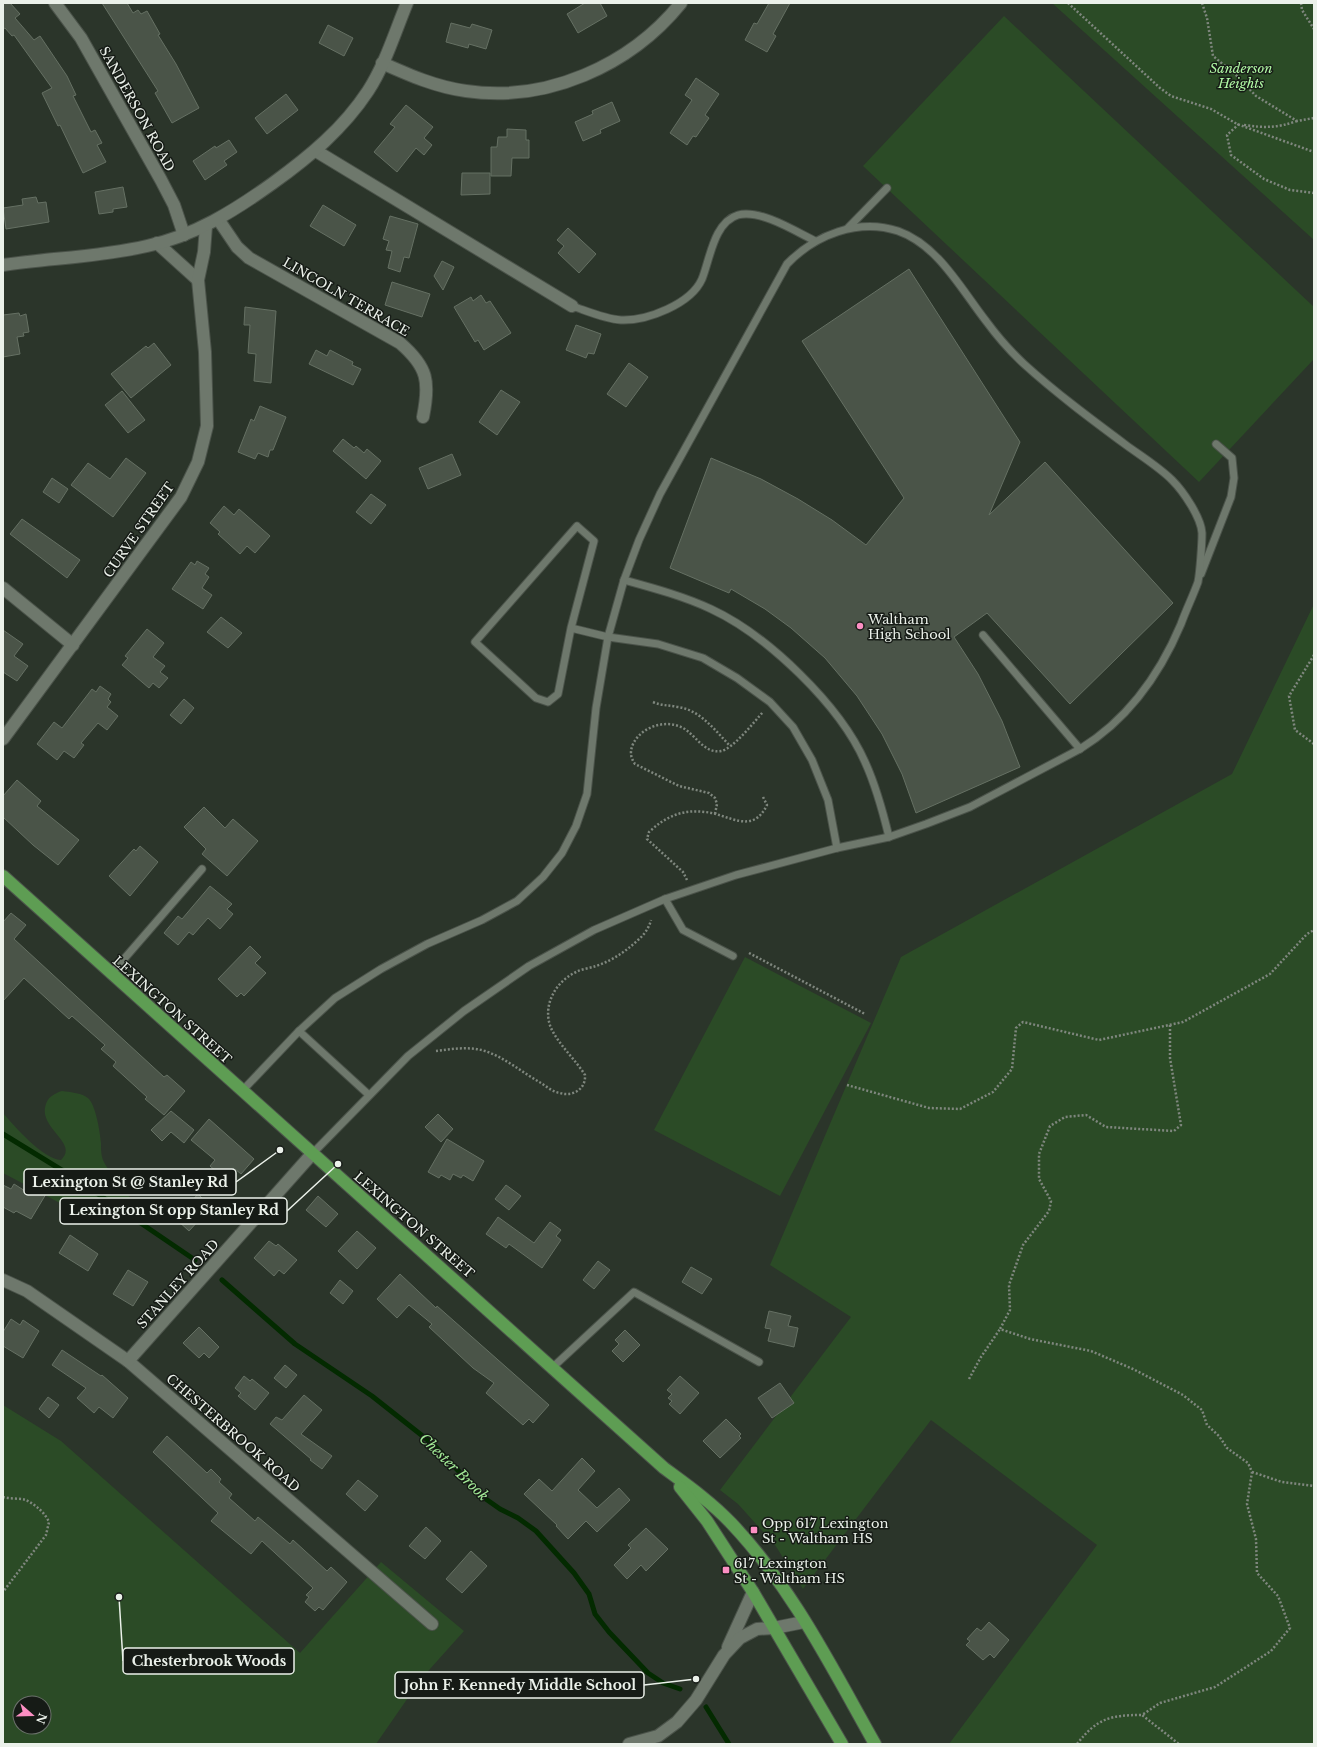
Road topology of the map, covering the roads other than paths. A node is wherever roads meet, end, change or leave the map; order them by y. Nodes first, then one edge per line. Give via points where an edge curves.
1 (55, 3) edge
2 (407, 3) edge
3 (681, 3) edge
4 (382, 63) junction
5 (316, 151) junction
6 (887, 188) dead end
7 (218, 219) junction
8 (206, 226) junction
9 (848, 228) junction
10 (184, 235) junction
11 (815, 241) junction
12 (157, 243) junction
13 (3, 265) edge
14 (198, 280) junction
15 (572, 306) joint
16 (423, 417) dead end
17 (1216, 444) dead end
18 (624, 580) junction
19 (1198, 580) junction
20 (3, 588) edge
21 (571, 628) junction
22 (983, 635) dead end
23 (608, 637) junction
24 (73, 645) junction
25 (3, 739) edge
26 (1080, 749) junction
27 (889, 838) junction
28 (837, 848) junction
29 (202, 869) dead end
30 (3, 876) edge
31 (665, 899) junction
32 (733, 956) dead end
33 (111, 974) junction
34 (299, 1031) junction
35 (242, 1091) junction
36 (369, 1095) junction
37 (312, 1154) junction
38 (3, 1280) edge
39 (128, 1361) junction
40 (759, 1362) dead end
41 (553, 1367) junction
42 (664, 1468) junction
43 (753, 1592) junction
44 (804, 1622) junction
45 (432, 1624) dead end
46 (774, 1628) junction
47 (724, 1655) junction
48 (629, 1744) edge
49 (842, 1744) edge
50 (875, 1744) edge

1 - 10 street, SANDERSON ROAD via 81,38 161,180 174,205
2 - 4 street
3 - 4 street via 648,36 617,59 584,76 549,87 504,94 465,91 435,84
4 - 5 street via 368,91 341,126
5 - 7 street
5 - 15 street
6 - 9 lane
7 - 8 street
7 - 16 street, LINCOLN TERRACE via 236,247 249,258 400,343 414,355 424,370 427,397
8 - 10 street
8 - 14 street, CURVE STREET
9 - 11 lane
9 - 19 lane via 880,226 900,232 926,247 944,265 987,322 1024,364 1172,480 1192,507 1202,531
10 - 12 street
11 - 15 lane via 762,216 738,216 727,221 719,233 695,291 669,308 644,317 621,320
11 - 18 lane via 787,264 660,494
12 - 13 street via 99,254
12 - 14 street
14 - 24 street, CURVE STREET via 207,398 207,426 198,462 181,497
17 - 19 lane via 1232,458 1234,478 1225,514
18 - 23 lane
18 - 27 lane via 711,609 755,635 800,675 838,716 865,762 883,811
19 - 26 lane via 1170,650 1153,678 1132,704 1097,738
20 - 24 street
21 - 21 lane via 594,541 577,526 475,642 536,698 548,702 558,694
21 - 23 lane
22 - 26 lane
23 - 28 lane via 658,644 703,658 770,702 793,728 812,760 828,800
23 - 34 lane via 596,708 587,794 576,826 562,853 543,878 517,901 381,969 335,998
24 - 25 street, CURVE STREET
26 - 27 lane via 970,807
27 - 28 lane
28 - 31 lane via 736,875
29 - 33 lane
30 - 33 main road, LEXINGTON STREET
31 - 32 lane via 683,930
31 - 36 lane via 594,930 529,966 464,1010 408,1056
33 - 35 main road, LEXINGTON STREET
34 - 35 lane
34 - 36 lane
35 - 37 main road, LEXINGTON STREET
36 - 37 lane
37 - 39 street, STANLEY ROAD
37 - 41 main road, LEXINGTON STREET
38 - 39 street, CHESTERBROOK ROAD via 27,1291
39 - 45 street, CHESTERBROOK ROAD
40 - 41 lane via 634,1292
41 - 42 main road, LEXINGTON STREET
42 - 43 main road, LEXINGTON STREET via 707,1521
42 - 44 main road, LEXINGTON STREET via 705,1499 731,1523 758,1554
43 - 46 main road, LEXINGTON STREET
43 - 47 street
44 - 46 street
44 - 50 main road, LEXINGTON STREET
46 - 47 street via 757,1629 740,1638
46 - 49 main road, LEXINGTON STREET
47 - 48 street via 696,1700 677,1722 658,1736

